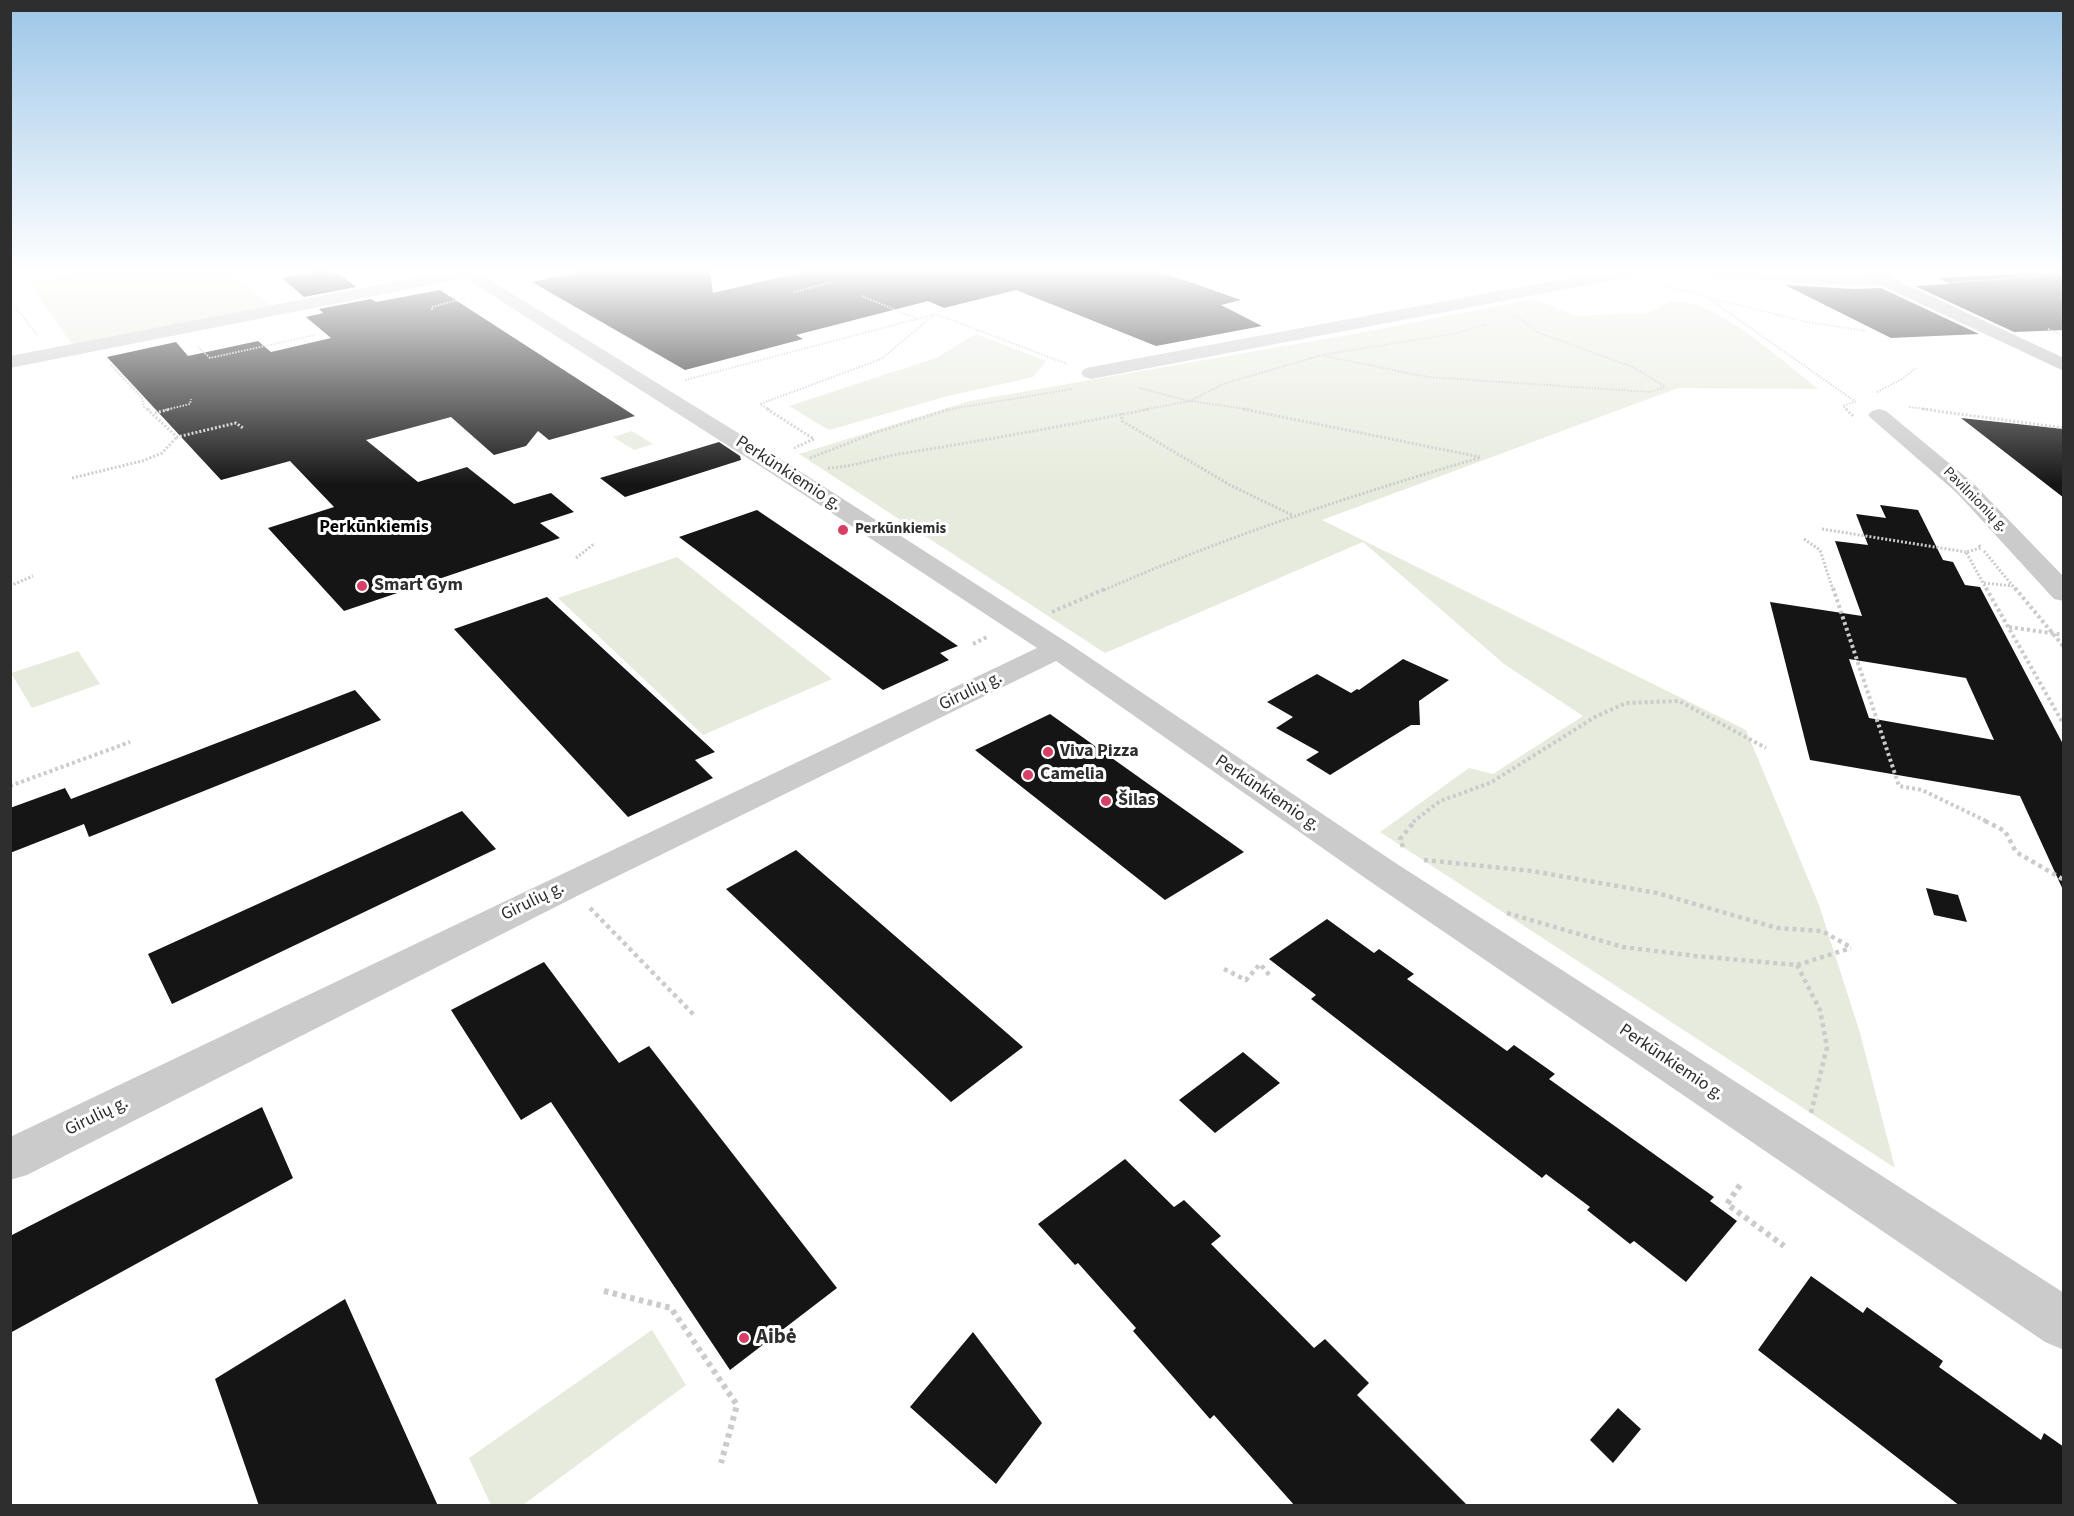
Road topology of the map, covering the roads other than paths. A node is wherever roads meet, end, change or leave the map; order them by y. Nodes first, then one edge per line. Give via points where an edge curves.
1 (115, 342) edge
2 (574, 342) edge
3 (1272, 342) edge
4 (2013, 342) edge
5 (10, 362) edge
6 (2064, 365) edge
7 (1091, 373) road end
8 (1878, 403) road end
9 (2064, 593) edge
10 (1058, 650) junction
11 (10, 1160) edge
12 (2064, 1324) edge

1 - 5 street
2 - 10 street, Perkūnkiemio g. via 652,389 788,459
3 - 7 street
4 - 6 street
8 - 9 street, Pavilnionių g.
10 - 11 street, Girulių g. via 567,885
10 - 12 street, Perkūnkiemio g. via 1373,866

